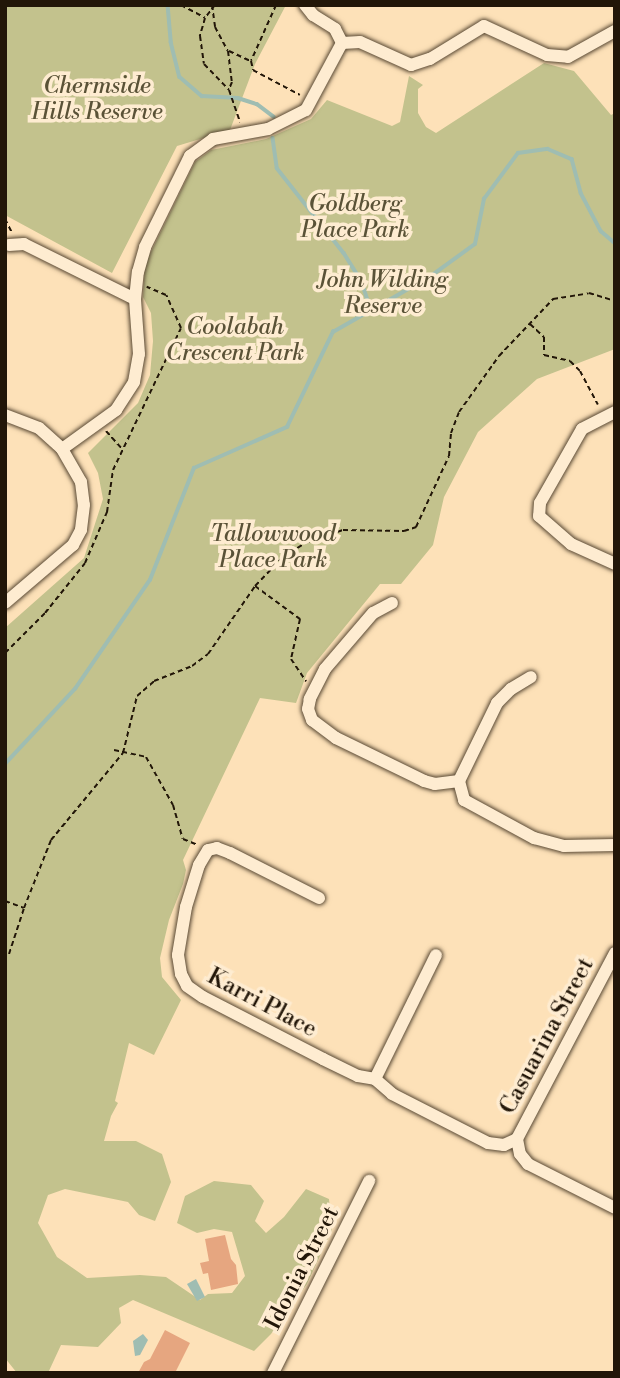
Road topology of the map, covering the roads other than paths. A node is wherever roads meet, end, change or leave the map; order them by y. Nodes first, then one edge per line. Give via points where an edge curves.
1 (305, 5) edge
2 (615, 31) edge
3 (342, 43) junction
4 (12, 245) road end
5 (135, 299) junction
6 (609, 414) edge
7 (5, 415) edge
8 (62, 449) junction
9 (615, 564) edge
10 (5, 603) edge
11 (392, 603) dead end
12 (531, 677) dead end
13 (459, 781) junction
14 (615, 845) edge
15 (319, 898) dead end
16 (615, 953) edge
17 (436, 955) dead end
18 (375, 1079) junction
19 (517, 1139) junction
20 (369, 1181) dead end
21 (615, 1208) edge
22 (273, 1373) edge

1 - 3 street via 335,29
2 - 3 street via 580,53 557,57 484,26 430,59 411,65 360,42
3 - 5 street via 306,110 268,129 212,139 190,156 145,247
4 - 5 street via 24,244
5 - 8 street via 139,354 134,382 116,410
6 - 9 street via 582,429 572,443 540,503 539,516 571,544
7 - 8 street via 39,428
8 - 10 street via 84,494 81,530 61,558
11 - 13 street via 373,613 334,657 316,686 309,709 312,720 424,781
12 - 13 street via 496,703
13 - 14 street via 464,800 534,838 564,846
15 - 18 street, Karri Place via 230,853 208,850 186,907 178,955 181,974 187,986 203,998 358,1076
16 - 19 street, Casuarina Street
17 - 18 street
18 - 19 street, Karri Place via 392,1094 488,1143 504,1145
19 - 21 street, Casuarina Street via 528,1164
20 - 22 street, Idonia Street

